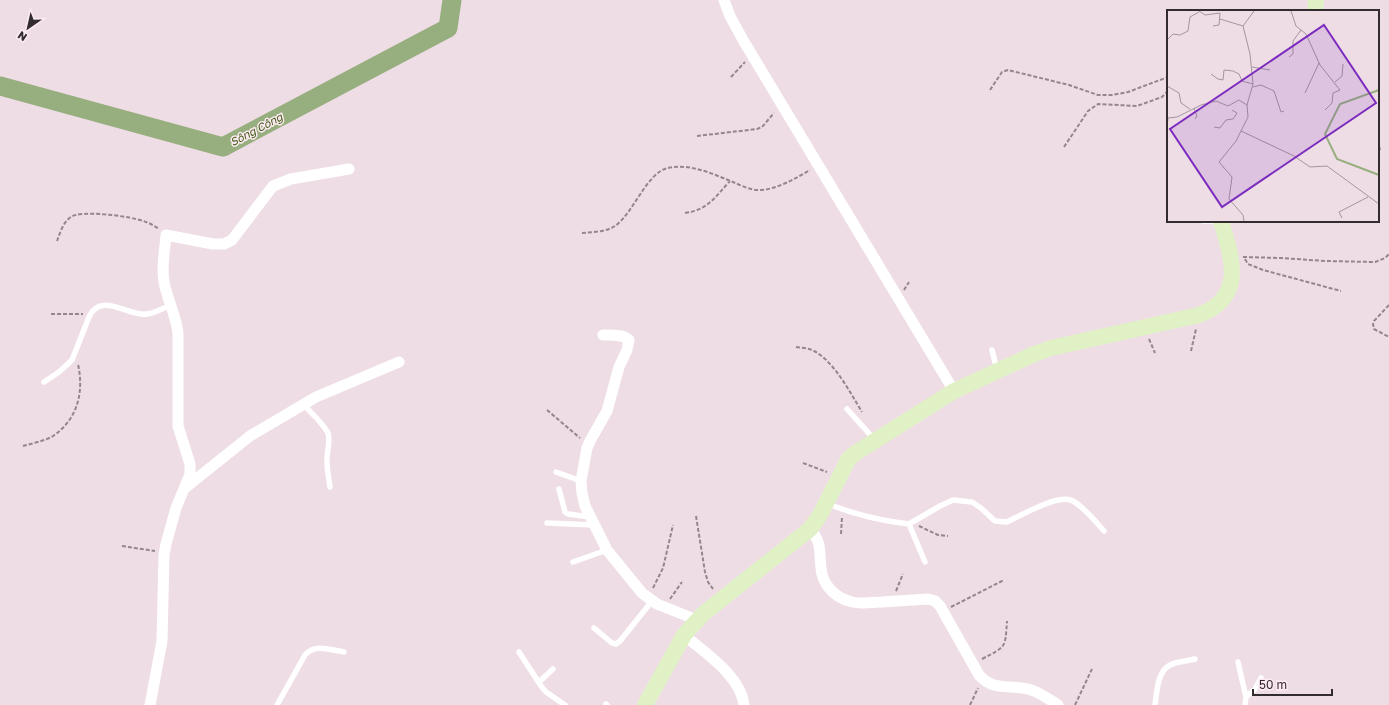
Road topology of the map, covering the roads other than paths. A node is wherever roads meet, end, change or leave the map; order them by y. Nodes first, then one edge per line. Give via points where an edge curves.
1 (724, 0) edge
2 (1316, 0) edge
3 (1315, 10) edge
4 (349, 169) dead end
5 (1221, 222) edge
6 (170, 305) junction
7 (603, 335) dead end
8 (992, 350) dead end
9 (399, 362) dead end
10 (998, 371) junction
11 (44, 382) dead end
12 (954, 392) junction
13 (303, 404) junction
14 (847, 409) dead end
15 (876, 441) junction
16 (556, 472) dead end
17 (581, 481) junction
18 (330, 487) dead end
19 (185, 489) junction
20 (560, 489) dead end
21 (826, 503) junction
22 (593, 521) junction
23 (911, 522) junction
24 (547, 523) dead end
25 (810, 529) junction
26 (1104, 531) dead end
27 (607, 550) junction
28 (573, 562) dead end
29 (925, 562) dead end
30 (649, 599) junction
31 (697, 620) junction
32 (594, 628) dead end
33 (684, 635) junction
34 (344, 652) dead end
35 (518, 652) dead end
36 (1195, 659) dead end
37 (1238, 662) dead end
38 (553, 669) dead end
39 (1261, 678) dead end
40 (539, 682) junction
41 (1246, 697) junction
42 (150, 705) edge
43 (277, 705) edge
44 (565, 705) edge
45 (645, 705) edge
46 (744, 705) edge
47 (1058, 705) edge
48 (1155, 705) edge
49 (1245, 705) edge

1 - 12 street via 751,54
2 - 3 main road
4 - 6 street via 291,179 273,186 232,240 224,244 166,235 163,271
5 - 10 main road via 1238,257 1227,293 1217,305 1199,315 1051,348
6 - 11 lane via 146,314 109,305 102,306 90,314 68,365
6 - 19 street via 178,333 178,426 190,464
7 - 17 street via 622,336 628,340 628,345 607,411 589,445
8 - 10 lane
9 - 13 street
10 - 12 main road
12 - 15 main road
13 - 18 lane via 329,437 327,460
13 - 19 street via 250,436
14 - 15 lane
15 - 21 main road via 848,460
16 - 17 lane
17 - 22 street via 585,506
19 - 42 street via 176,508 164,552 162,641
20 - 22 lane via 565,512
21 - 23 lane via 891,522
21 - 25 main road
22 - 24 lane
22 - 27 street
23 - 26 lane via 953,500 972,502 995,521 1007,522 1049,502 1065,499 1072,500
23 - 29 lane
25 - 31 main road
25 - 47 street via 819,542 822,576 828,588 837,596 849,602 861,603 928,599 935,601 985,682 995,686 1031,689
27 - 28 lane
27 - 30 street via 642,594
30 - 31 street
30 - 32 lane via 616,644
31 - 33 main road
33 - 45 main road
33 - 46 street via 725,670 738,686
34 - 43 lane via 318,648 309,650
35 - 40 lane
36 - 48 lane via 1171,664 1164,670
37 - 41 lane
38 - 40 lane
39 - 41 lane via 1255,689
40 - 44 lane via 546,692
41 - 49 lane

